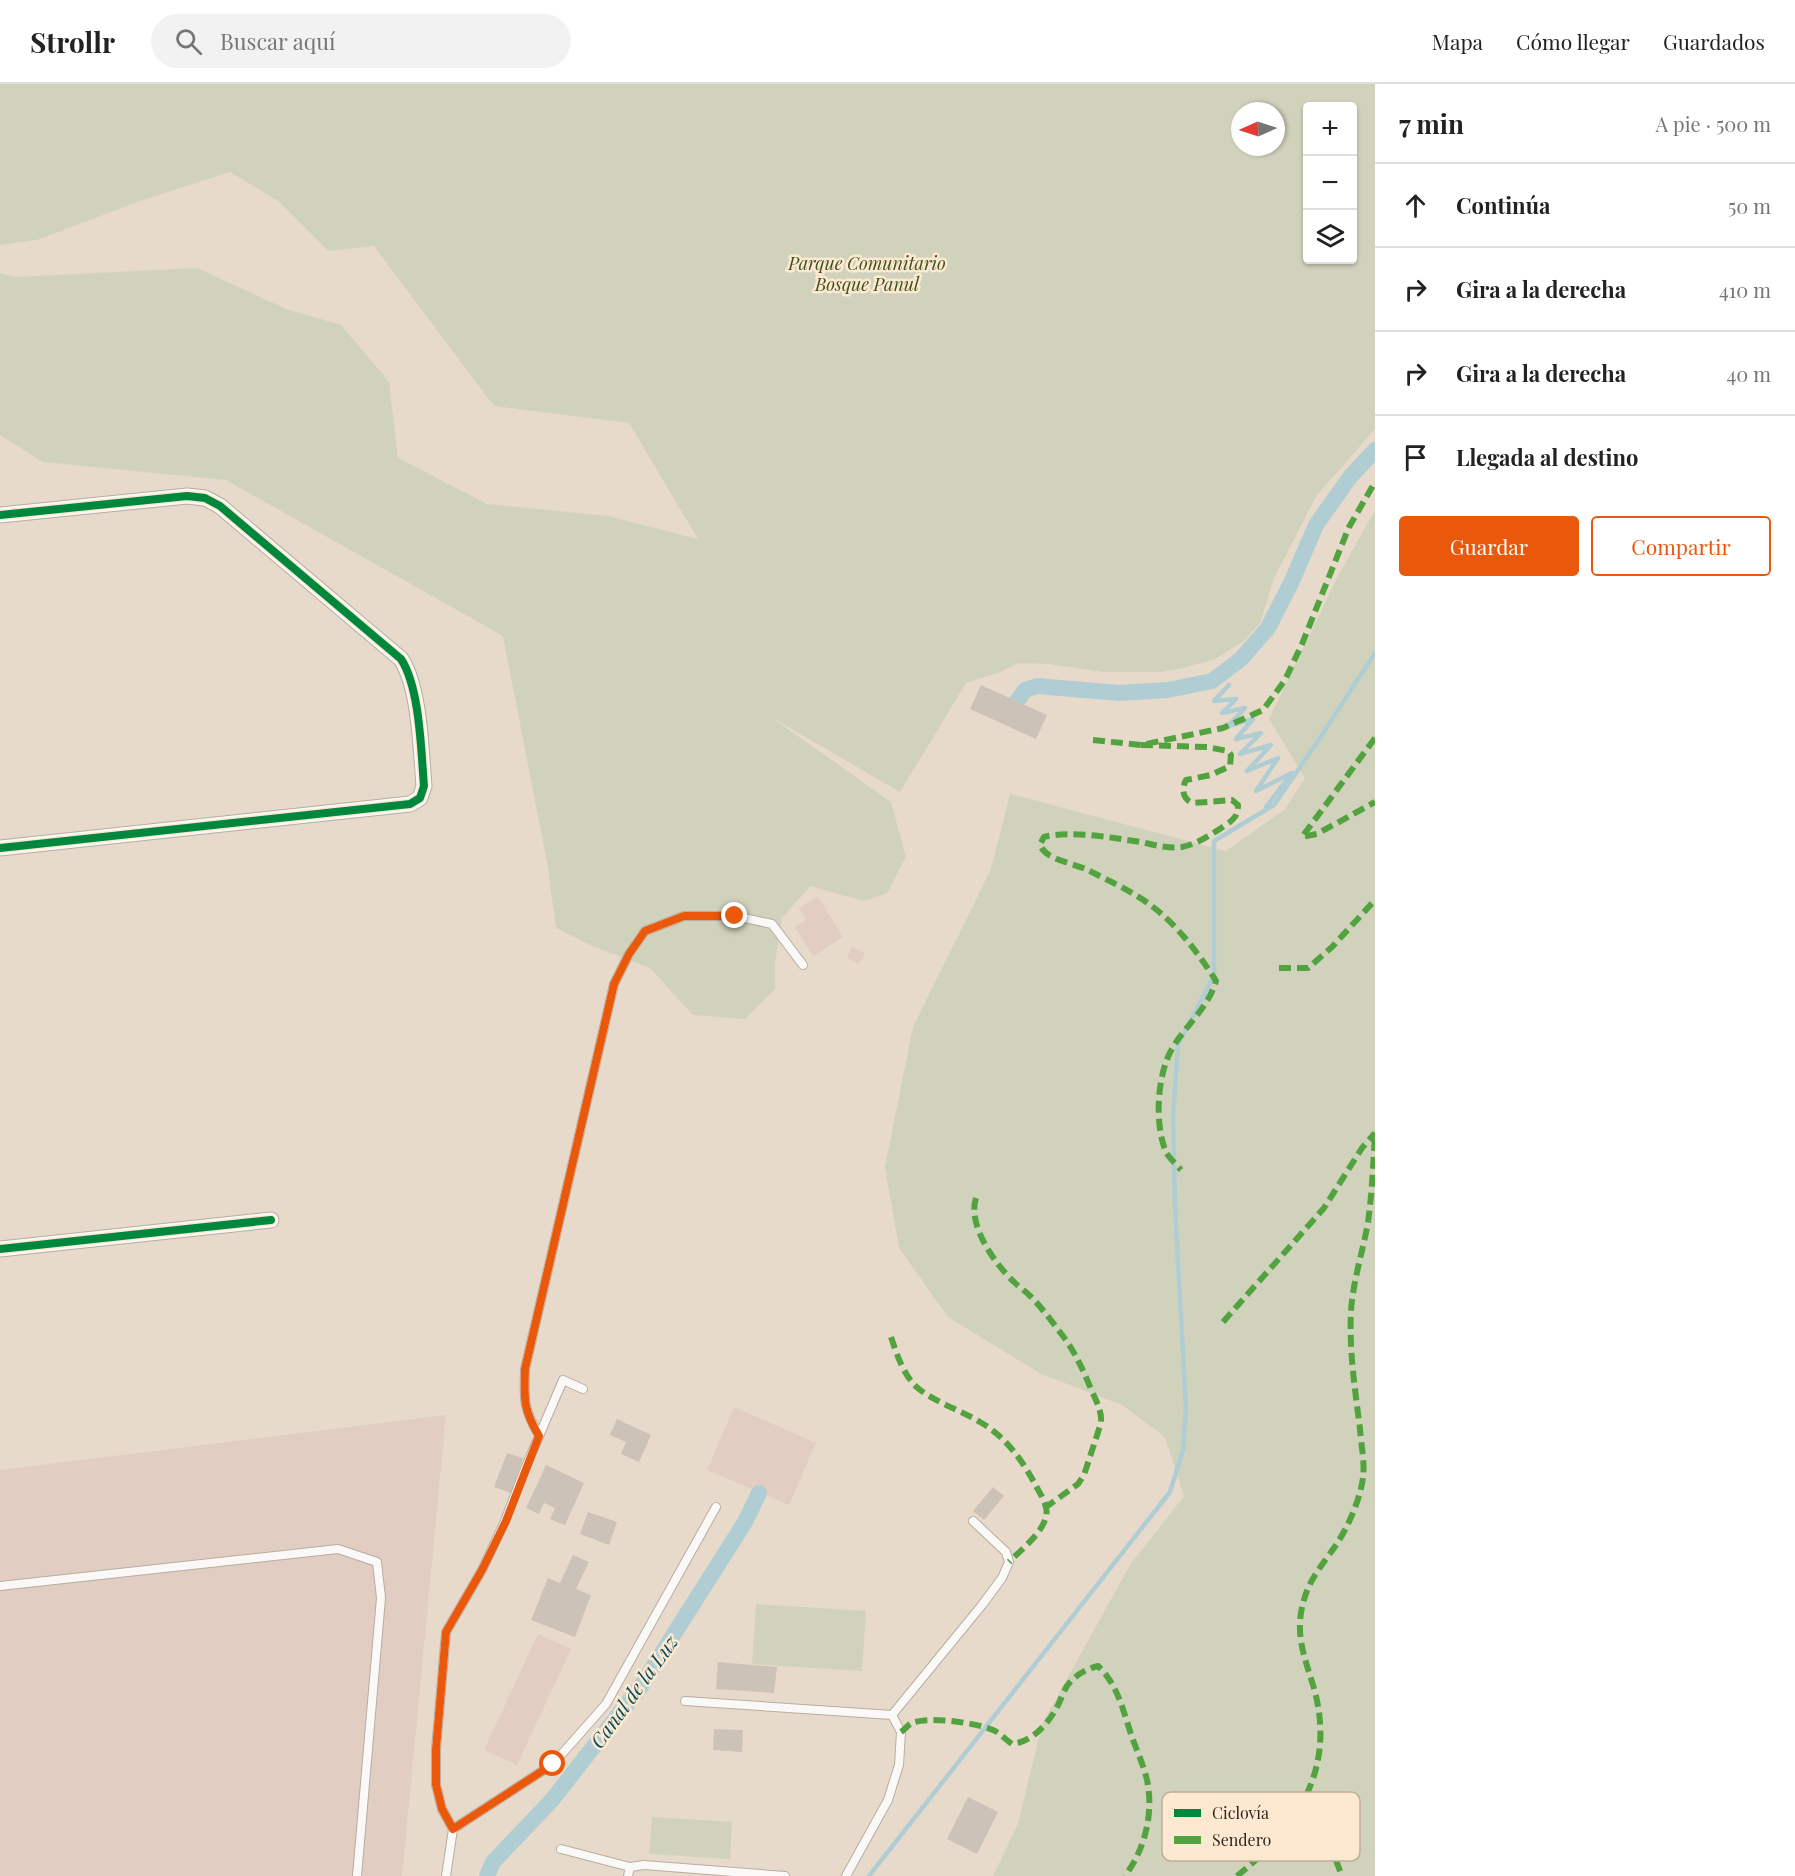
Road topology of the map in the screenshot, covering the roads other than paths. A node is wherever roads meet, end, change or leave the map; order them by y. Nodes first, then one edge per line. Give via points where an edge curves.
1 (0, 515) edge
2 (0, 848) edge
3 (803, 965) dead end
4 (271, 1220) dead end
5 (0, 1249) edge
6 (582, 1389) dead end
7 (539, 1436) junction
8 (716, 1507) dead end
9 (973, 1521) dead end
10 (0, 1587) edge
11 (685, 1701) dead end
12 (892, 1715) junction
13 (453, 1829) junction
14 (561, 1849) dead end
15 (630, 1867) junction
16 (357, 1876) edge
17 (446, 1876) edge
18 (628, 1876) edge
19 (785, 1876) edge
20 (846, 1876) edge

1 - 2 street via 187,496 205,498 220,506 401,660 414,691 424,786 420,798 410,804
3 - 7 lane via 772,924 735,916 684,916 645,931 629,954 614,984 525,1369 528,1417
4 - 5 street
6 - 7 lane via 563,1380
7 - 13 lane via 506,1521 446,1632 436,1785 442,1809
8 - 13 lane via 606,1704 553,1764
9 - 12 lane via 1006,1552 1009,1562 1002,1578
10 - 16 lane via 338,1549 377,1562 381,1598
11 - 12 lane
12 - 20 lane via 901,1732 897,1774 888,1800
13 - 17 lane
14 - 15 lane
15 - 18 lane
15 - 19 lane

